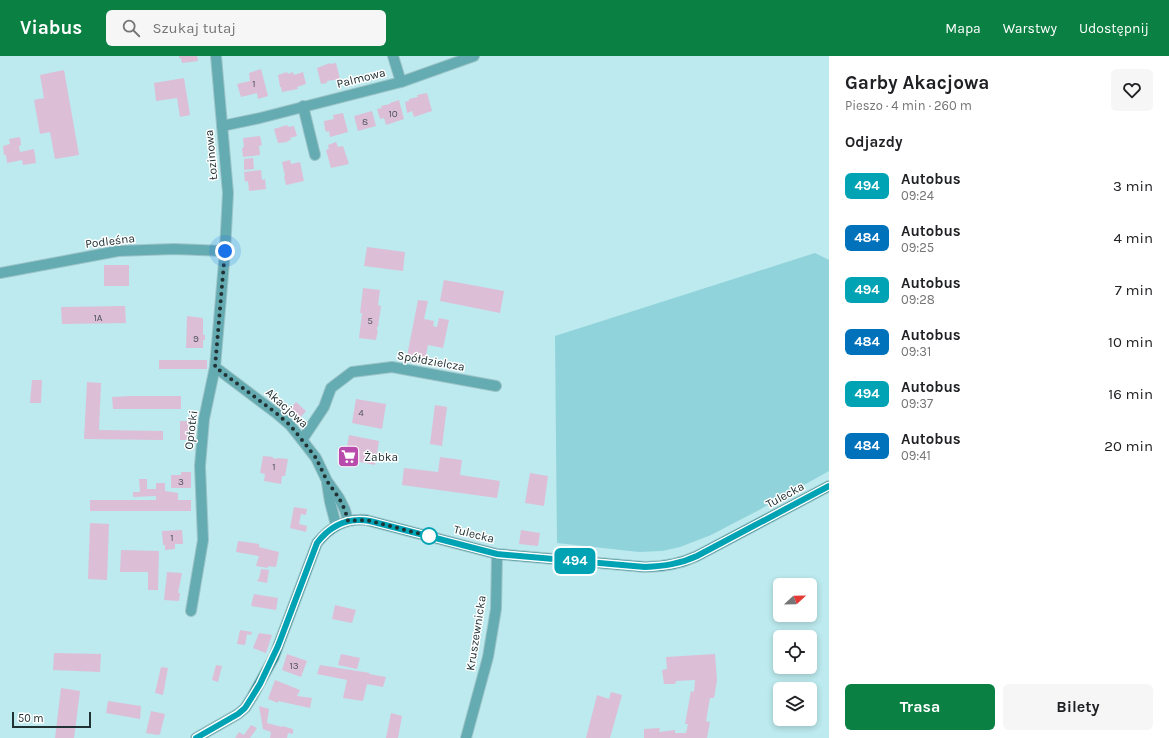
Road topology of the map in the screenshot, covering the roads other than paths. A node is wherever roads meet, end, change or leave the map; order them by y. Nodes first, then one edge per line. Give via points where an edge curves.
1 (216, 56) edge
2 (394, 56) edge
3 (474, 56) edge
4 (401, 82) junction
5 (303, 106) junction
6 (222, 126) junction
7 (315, 154) dead end
8 (225, 251) junction
9 (0, 272) edge
10 (215, 367) junction
11 (496, 386) dead end
12 (302, 440) junction
13 (327, 481) junction
14 (829, 486) edge
15 (348, 521) junction
16 (336, 525) junction
17 (497, 554) junction
18 (190, 611) dead end
19 (196, 738) edge
20 (466, 738) edge

1 - 6 street, Łozinowa
2 - 4 street, Palmowa
3 - 4 street
4 - 5 street, Palmowa
5 - 6 street, Palmowa
5 - 7 street
6 - 8 street, Łozinowa via 228,193
8 - 9 street, Podleśna via 118,251
8 - 10 street, Opłotki
10 - 12 street, Akacjowa via 276,413
10 - 18 street, Opłotki via 204,419 200,466 203,540
11 - 12 street, Spółdzielcza via 392,367 352,372 331,388 324,407
12 - 13 street, Akacjowa via 316,458
13 - 15 street, Akacjowa via 339,498
13 - 16 street, Akacjowa
14 - 17 street, Tulecka via 697,556 674,565 645,567
15 - 16 street, Tulecka
15 - 17 street, Tulecka via 370,521
16 - 19 street, Tulecka via 317,543 274,657 245,708
17 - 20 street, Kruszewnicka via 496,609 488,657

